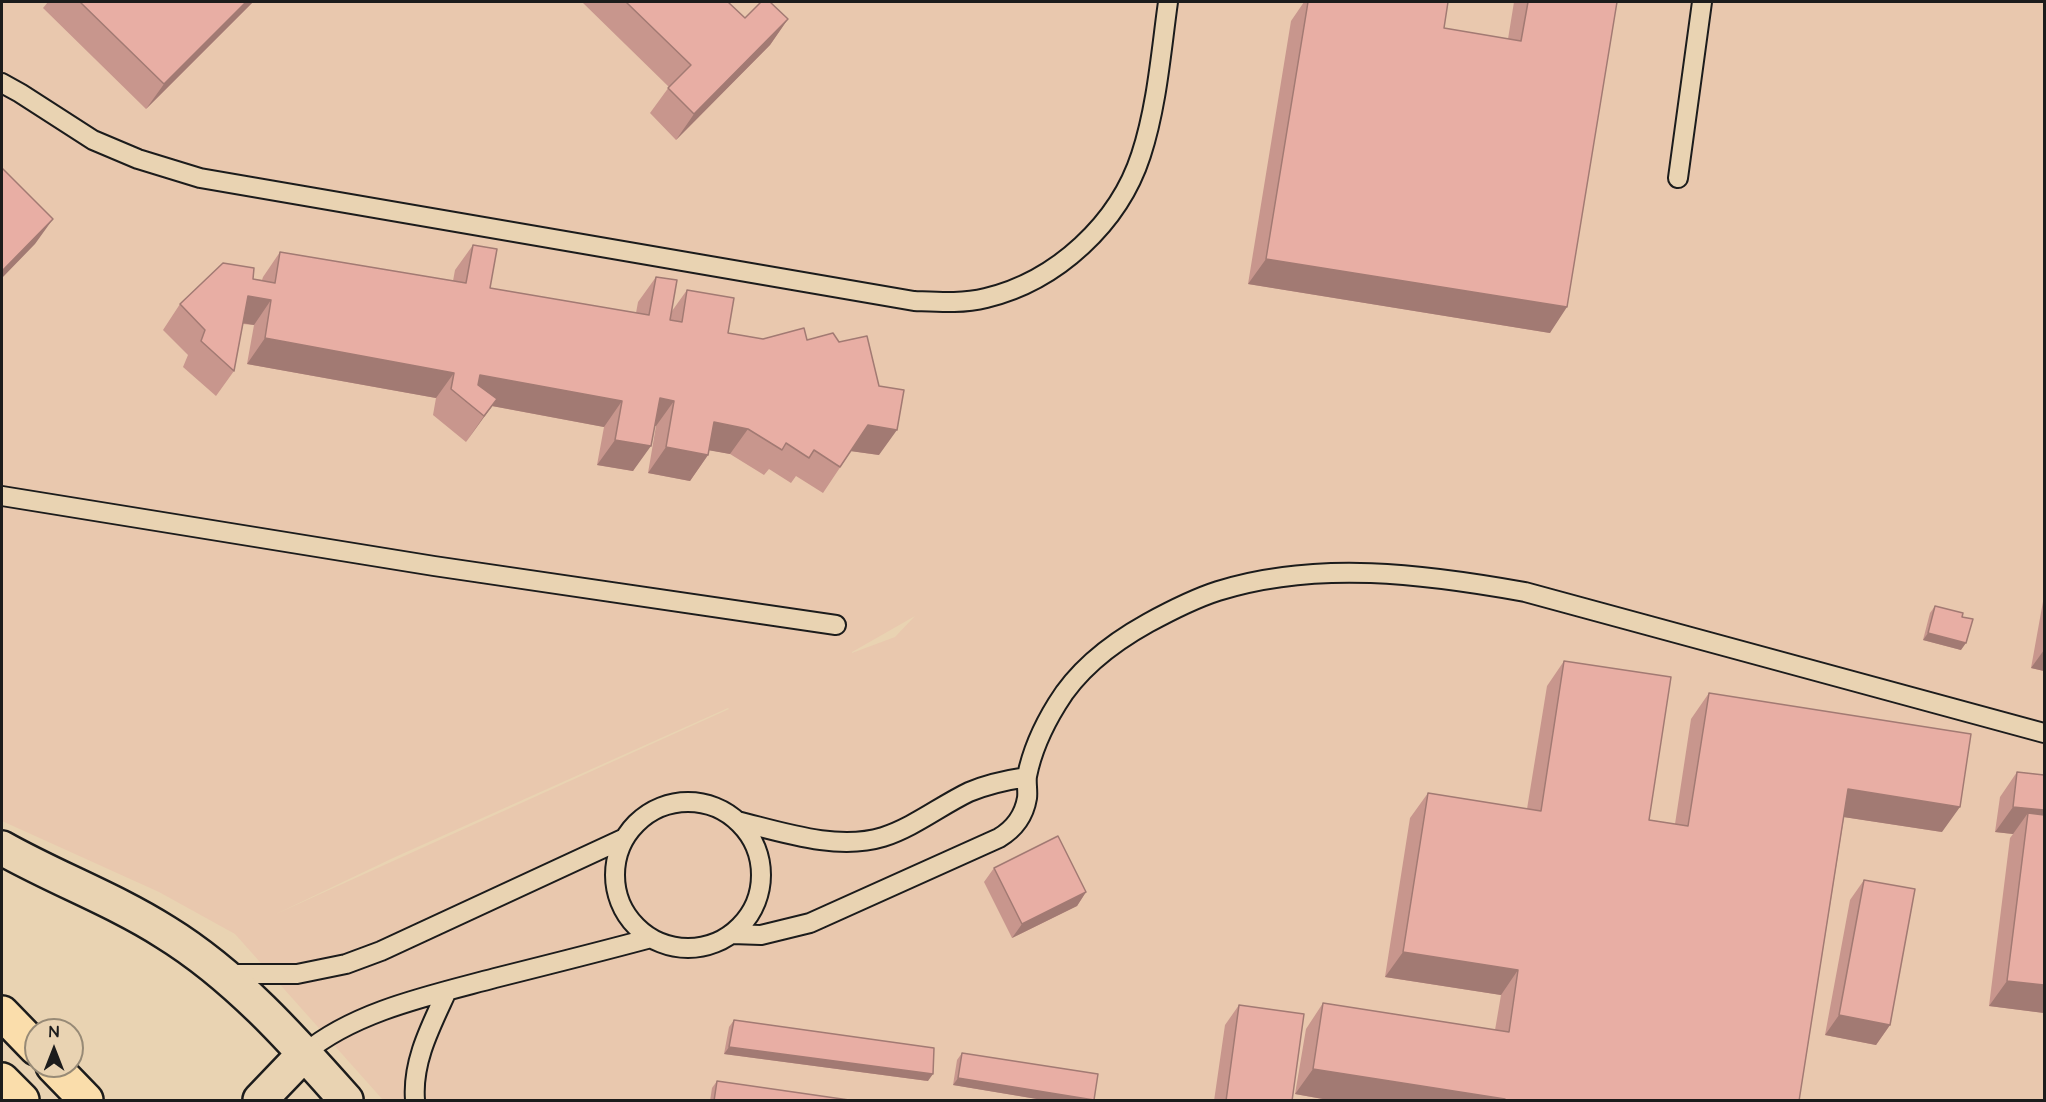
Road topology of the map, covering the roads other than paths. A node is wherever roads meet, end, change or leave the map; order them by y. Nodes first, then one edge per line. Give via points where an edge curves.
1 (1168, 2) edge
2 (1702, 2) edge
3 (2, 83) edge
4 (1678, 178) dead end
5 (2, 496) edge
6 (836, 625) dead end
7 (2044, 733) edge
8 (1027, 777) junction
9 (737, 821) junction
10 (625, 838) junction
11 (2, 848) edge
12 (732, 934) junction
13 (651, 938) junction
14 (221, 974) junction
15 (447, 991) junction
16 (2, 1013) edge
17 (24, 1036) edge
18 (305, 1053) junction
19 (64, 1078) edge
20 (2, 1080) edge
21 (22, 1101) edge
22 (86, 1101) edge
23 (260, 1101) edge
24 (346, 1101) edge
25 (415, 1101) edge

1 - 3 lane via 1141,156 1108,219 1054,268 1026,284 987,298 949,303 914,301 209,180 138,159 93,140
2 - 4 lane
5 - 6 lane via 434,566
7 - 8 lane via 1525,592 1444,579 1330,574 1268,580 1218,591 1176,608 1118,640 1072,682 1046,724
8 - 9 lane via 980,788 907,826 869,840 827,840
8 - 12 lane via 1027,798 1021,816 1010,832 989,844 810,923 761,935
9 - 10 lane via 709,805 677,803 647,814
9 - 12 lane via 751,837 762,879 747,919
10 - 13 lane via 617,856 617,893 635,927
10 - 14 lane via 346,964 297,974
11 - 14 street via 140,917
12 - 13 lane via 720,942 685,948
13 - 15 lane
14 - 18 street
15 - 18 lane via 354,1022
15 - 25 lane via 421,1052 414,1082
16 - 17 highway
18 - 23 street
18 - 24 street
19 - 22 highway
20 - 21 highway

